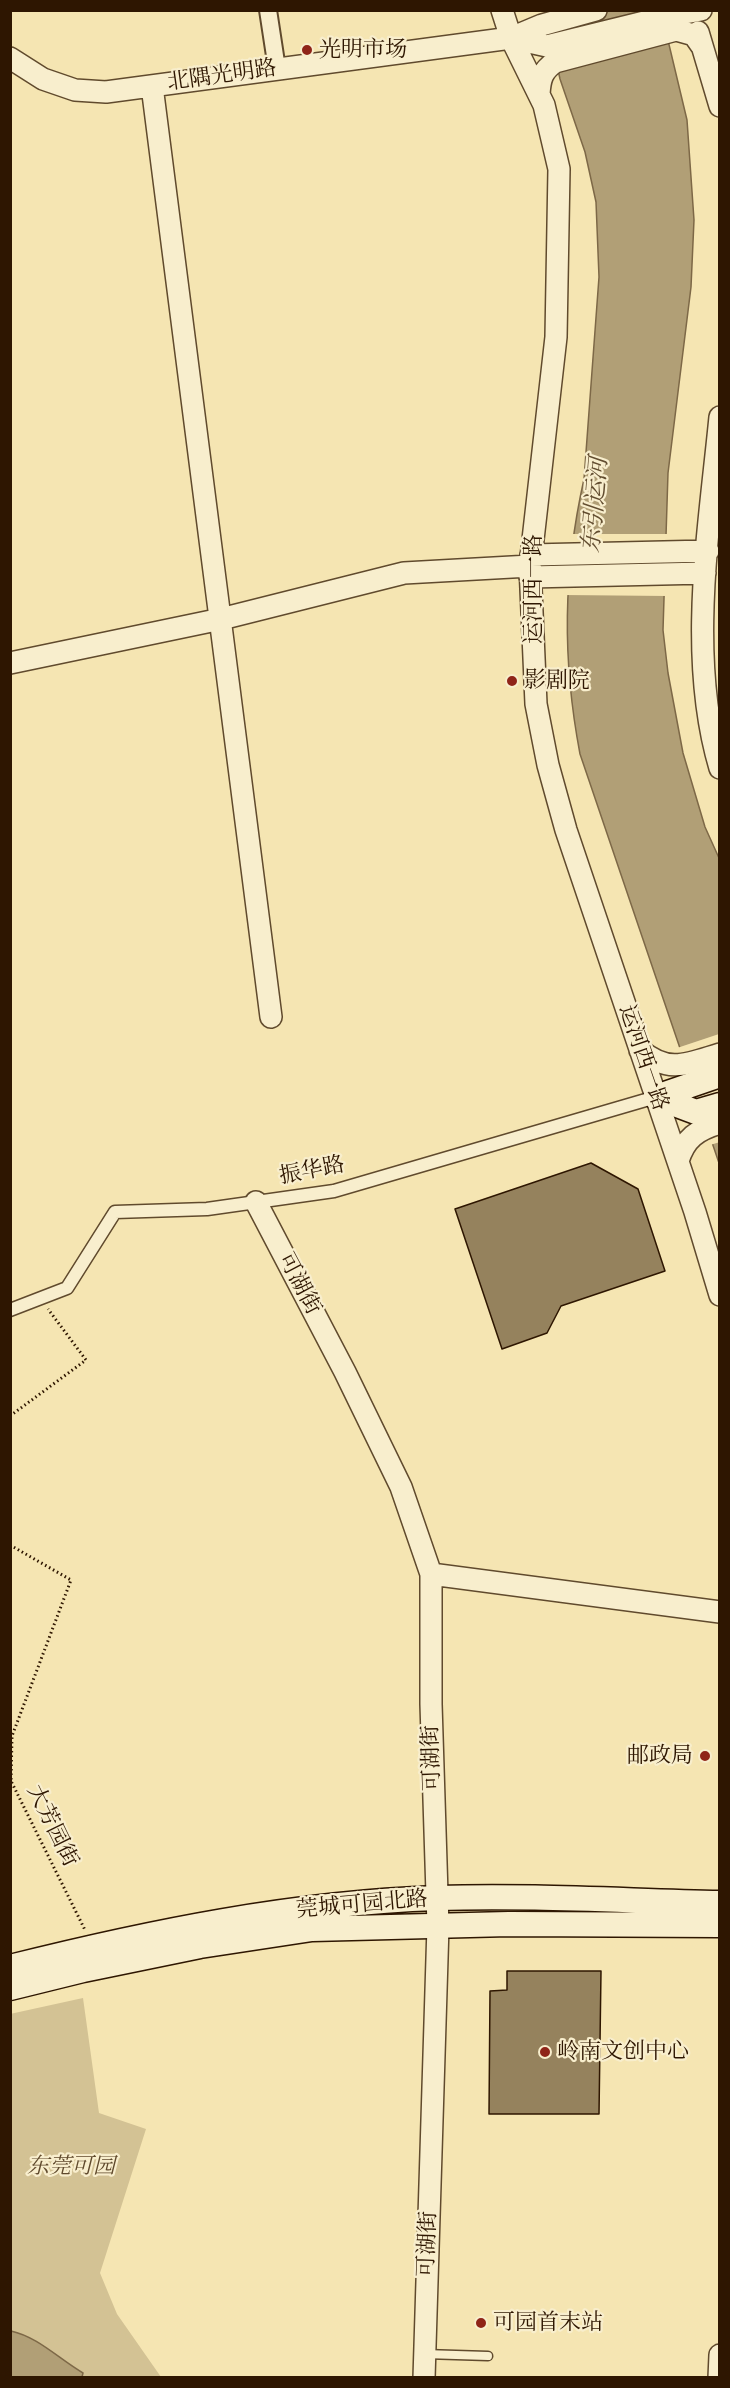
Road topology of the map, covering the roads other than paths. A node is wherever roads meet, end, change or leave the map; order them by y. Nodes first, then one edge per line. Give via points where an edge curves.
1 (268, 10) edge
2 (502, 10) edge
3 (596, 10) edge
4 (695, 11) edge
5 (672, 23) junction
6 (512, 38) junction
7 (702, 45) junction
8 (551, 54) junction
9 (10, 58) edge
10 (277, 69) junction
11 (152, 86) junction
12 (539, 94) junction
13 (720, 106) edge
14 (720, 417) edge
15 (708, 551) junction
16 (536, 566) junction
17 (705, 573) junction
18 (221, 619) junction
19 (10, 663) edge
20 (720, 768) edge
21 (271, 1017) dead end
22 (640, 1050) junction
23 (720, 1054) edge
24 (684, 1075) junction
25 (720, 1075) edge
26 (656, 1097) junction
27 (720, 1105) edge
28 (705, 1121) edge
29 (678, 1161) junction
30 (256, 1202) junction
31 (720, 1295) edge
32 (10, 1310) edge
33 (431, 1574) junction
34 (720, 1612) edge
35 (437, 1898) junction
36 (720, 1903) edge
37 (720, 1925) edge
38 (438, 1926) junction
39 (10, 1967) edge
40 (10, 1988) edge
41 (424, 2354) junction
42 (720, 2355) edge
43 (488, 2356) dead end
44 (424, 2378) edge
45 (719, 2378) edge

1 - 10 street
2 - 6 street, 运河西一路
3 - 6 street
4 - 5 street
4 - 7 street
5 - 7 street via 694,35
5 - 8 street
6 - 8 street
6 - 10 street, 北隅光明路
6 - 12 street, 运河西一路
7 - 13 street
8 - 12 street via 540,79
9 - 11 street, 北隅光明路 via 43,79 75,90 106,92
10 - 11 street, 北隅光明路
11 - 18 street
12 - 16 street, 运河西一路 via 559,169 559,248 556,337
14 - 15 street
15 - 16 street
15 - 17 street
16 - 17 street
16 - 18 street via 404,573
16 - 22 street, 运河西一路 via 536,704 548,765
17 - 20 street via 704,676 710,734
18 - 19 street
18 - 21 street
22 - 24 street
22 - 26 street, 运河西一路
23 - 24 street
24 - 25 main road
24 - 26 main road
26 - 28 main road
26 - 29 street, 运河西一路
26 - 30 street, 振华路 via 334,1191
27 - 28 main road
28 - 29 street via 686,1143
29 - 31 street, 运河西一路
30 - 32 street, 振华路 via 207,1209 115,1212 67,1288
30 - 33 street, 可湖街 via 401,1487
33 - 34 street
33 - 35 street, 可湖街 via 430,1704
35 - 36 main road, 莞城可园北路
35 - 38 street, 可湖街
35 - 39 main road, 莞城可园北路 via 315,1908 197,1926
37 - 38 main road, 莞城可园北路
38 - 40 main road, 莞城可园北路 via 312,1929 189,1948
38 - 41 street, 可湖街
41 - 43 lane
41 - 44 street, 可湖街
42 - 45 street

